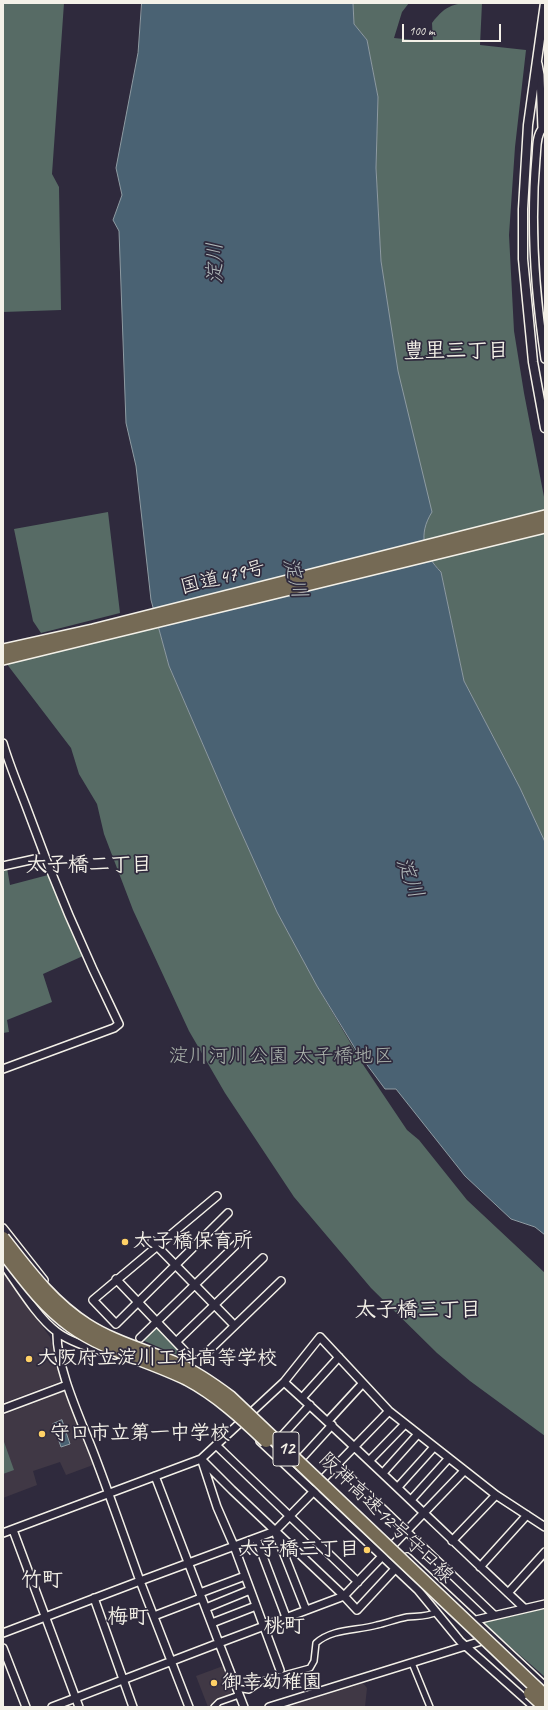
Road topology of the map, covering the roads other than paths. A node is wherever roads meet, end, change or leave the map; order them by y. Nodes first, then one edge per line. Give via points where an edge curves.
1 (545, 3) edge
2 (537, 60) junction
3 (543, 128) edge
4 (545, 360) edge
5 (545, 428) edge
6 (545, 516) edge
7 (545, 527) edge
8 (3, 650) edge
9 (3, 659) edge
10 (3, 743) edge
11 (44, 857) junction
12 (3, 866) edge
13 (3, 1069) edge
14 (217, 1196) dead end
15 (228, 1213) dead end
16 (3, 1228) edge
17 (246, 1235) dead end
18 (3, 1238) edge
19 (152, 1241) dead end
20 (157, 1247) junction
21 (3, 1252) edge
22 (263, 1258) dead end
23 (3, 1264) edge
24 (175, 1265) junction
25 (116, 1279) junction
26 (281, 1281) dead end
27 (194, 1284) junction
28 (138, 1302) junction
29 (215, 1305) junction
30 (158, 1322) junction
31 (234, 1325) junction
32 (57, 1332) junction
33 (140, 1338) dead end
34 (176, 1342) junction
35 (339, 1357) junction
36 (196, 1365) junction
37 (284, 1382) junction
38 (363, 1383) junction
39 (67, 1385) junction
40 (302, 1398) junction
41 (310, 1405) junction
42 (3, 1409) edge
43 (390, 1411) junction
44 (253, 1412) junction
45 (241, 1423) junction
46 (330, 1423) junction
47 (405, 1424) junction
48 (418, 1434) junction
49 (280, 1438) junction
50 (217, 1446) junction
51 (356, 1447) junction
52 (434, 1447) junction
53 (202, 1459) junction
54 (301, 1459) junction
55 (448, 1459) junction
56 (370, 1460) junction
57 (337, 1465) junction
58 (464, 1471) junction
59 (383, 1473) junction
60 (155, 1476) junction
61 (324, 1480) junction
62 (398, 1487) junction
63 (312, 1492) junction
64 (109, 1494) junction
65 (496, 1495) junction
66 (411, 1500) junction
67 (425, 1513) junction
68 (527, 1515) junction
69 (290, 1516) junction
70 (545, 1527) edge
71 (13, 1530) junction
72 (275, 1531) junction
73 (407, 1532) junction
74 (3, 1533) edge
75 (256, 1538) junction
76 (452, 1541) junction
77 (394, 1545) junction
78 (234, 1546) junction
79 (545, 1552) edge
80 (382, 1557) junction
81 (188, 1563) junction
82 (480, 1567) junction
83 (395, 1569) junction
84 (245, 1576) junction
85 (140, 1581) junction
86 (358, 1582) junction
87 (250, 1590) junction
88 (508, 1593) junction
89 (200, 1595) junction
90 (344, 1596) junction
91 (94, 1598) junction
92 (545, 1604) edge
93 (256, 1606) junction
94 (206, 1608) junction
95 (524, 1608) junction
96 (306, 1610) junction
97 (437, 1612) junction
98 (494, 1615) junction
99 (154, 1616) junction
100 (44, 1618) junction
101 (286, 1618) junction
102 (476, 1620) junction
103 (212, 1623) junction
104 (264, 1626) junction
105 (3, 1633) edge
106 (494, 1637) junction
107 (219, 1643) junction
108 (466, 1645) junction
109 (3, 1648) edge
110 (172, 1661) junction
111 (412, 1663) junction
112 (280, 1670) dead end
113 (124, 1680) junction
114 (545, 1686) edge
115 (237, 1691) junction
116 (545, 1696) edge
117 (76, 1698) junction
118 (26, 1707) edge
119 (52, 1707) edge
120 (79, 1707) edge
121 (133, 1707) edge
122 (189, 1707) edge
123 (214, 1707) edge
124 (244, 1707) edge
125 (269, 1707) edge
126 (430, 1707) edge
127 (534, 1707) edge
128 (545, 1707) edge

1 - 2 street
2 - 3 street
2 - 5 street via 525,161 523,259 533,362
3 - 4 street via 538,136 534,194 535,282
6 - 8 highway, 国道479号
7 - 9 highway, 国道479号
10 - 11 street
11 - 12 street
11 - 13 street via 81,946 119,1024
14 - 20 street
15 - 24 street
16 - 36 street via 54,1293 70,1308 103,1329
17 - 27 street
18 - 116 highway, 阪神高速12号守口線 / 12, bridge via 39,1283 76,1318 109,1337 191,1371 230,1397
19 - 20 street
20 - 24 street
20 - 25 street
21 - 128 highway, 阪神高速12号守口線, bridge via 31,1289 71,1326 104,1345 187,1379 232,1410
22 - 29 street
23 - 32 street via 42,1317
24 - 27 street
24 - 28 street
25 - 28 street
25 - 28 street via 93,1300 116,1324
26 - 31 street
27 - 29 street
27 - 30 street
28 - 30 street
29 - 31 street
29 - 34 street
30 - 33 street
30 - 34 street
31 - 36 street
32 - 39 street
32 - 45 street via 68,1339 177,1380 217,1403
34 - 36 street
35 - 37 street via 320,1337
35 - 38 street
35 - 40 street
36 - 44 street
37 - 40 street
37 - 44 street
38 - 43 street
38 - 46 street
39 - 42 street
39 - 64 street
40 - 41 street
41 - 46 street
41 - 49 street
43 - 47 street
43 - 51 street
44 - 45 street
44 - 49 street
45 - 50 street
45 - 63 street
46 - 51 street
46 - 54 street
47 - 48 street
47 - 56 street
48 - 52 street
48 - 59 street
49 - 54 street
50 - 53 street
50 - 69 street
51 - 56 street
51 - 57 street
52 - 55 street
52 - 62 street
53 - 60 street
53 - 72 street
53 - 78 street
54 - 61 street
55 - 58 street
55 - 66 street
56 - 59 street
57 - 61 street
57 - 73 street
58 - 65 street
58 - 67 street
59 - 62 street
60 - 64 street
60 - 81 street
61 - 63 street
61 - 77 street
62 - 66 street
63 - 69 street
63 - 80 street
64 - 71 street
64 - 85 street
65 - 68 street
65 - 76 street
66 - 67 street
67 - 73 street
67 - 76 street
68 - 70 street
68 - 82 street
69 - 72 street
69 - 86 street
71 - 74 street
71 - 100 street
72 - 75 street
72 - 90 street
72 - 96 street
73 - 77 street
73 - 98 street
75 - 78 street
75 - 101 street
76 - 82 street
77 - 80 street
77 - 102 street
78 - 81 street
78 - 84 street
79 - 88 street
80 - 83 street
80 - 86 street
81 - 85 street
81 - 89 street
82 - 88 street
83 - 90 street via 357,1610
83 - 97 street
84 - 87 street
84 - 89 street
85 - 91 street
85 - 99 street
86 - 90 street
87 - 93 street
87 - 94 street
88 - 95 street
89 - 94 street
89 - 99 street
90 - 96 street
91 - 100 street
91 - 113 street
92 - 95 street
93 - 103 street
93 - 104 street
94 - 103 street
95 - 98 street
96 - 101 street
97 - 108 street
97 - 115 street via 332,1634 316,1643 314,1661 310,1668 262,1681 249,1690
98 - 102 street
99 - 110 street
100 - 105 street
100 - 117 street
101 - 104 street
102 - 106 street
103 - 107 street
104 - 107 street
104 - 112 street
106 - 108 street
106 - 114 street
107 - 110 street
107 - 115 street
108 - 111 street
108 - 127 street
109 - 118 street
110 - 113 street
110 - 122 street
111 - 125 street
111 - 126 street
113 - 117 street
113 - 121 street
115 - 123 street
115 - 124 street
117 - 119 street
117 - 120 street

